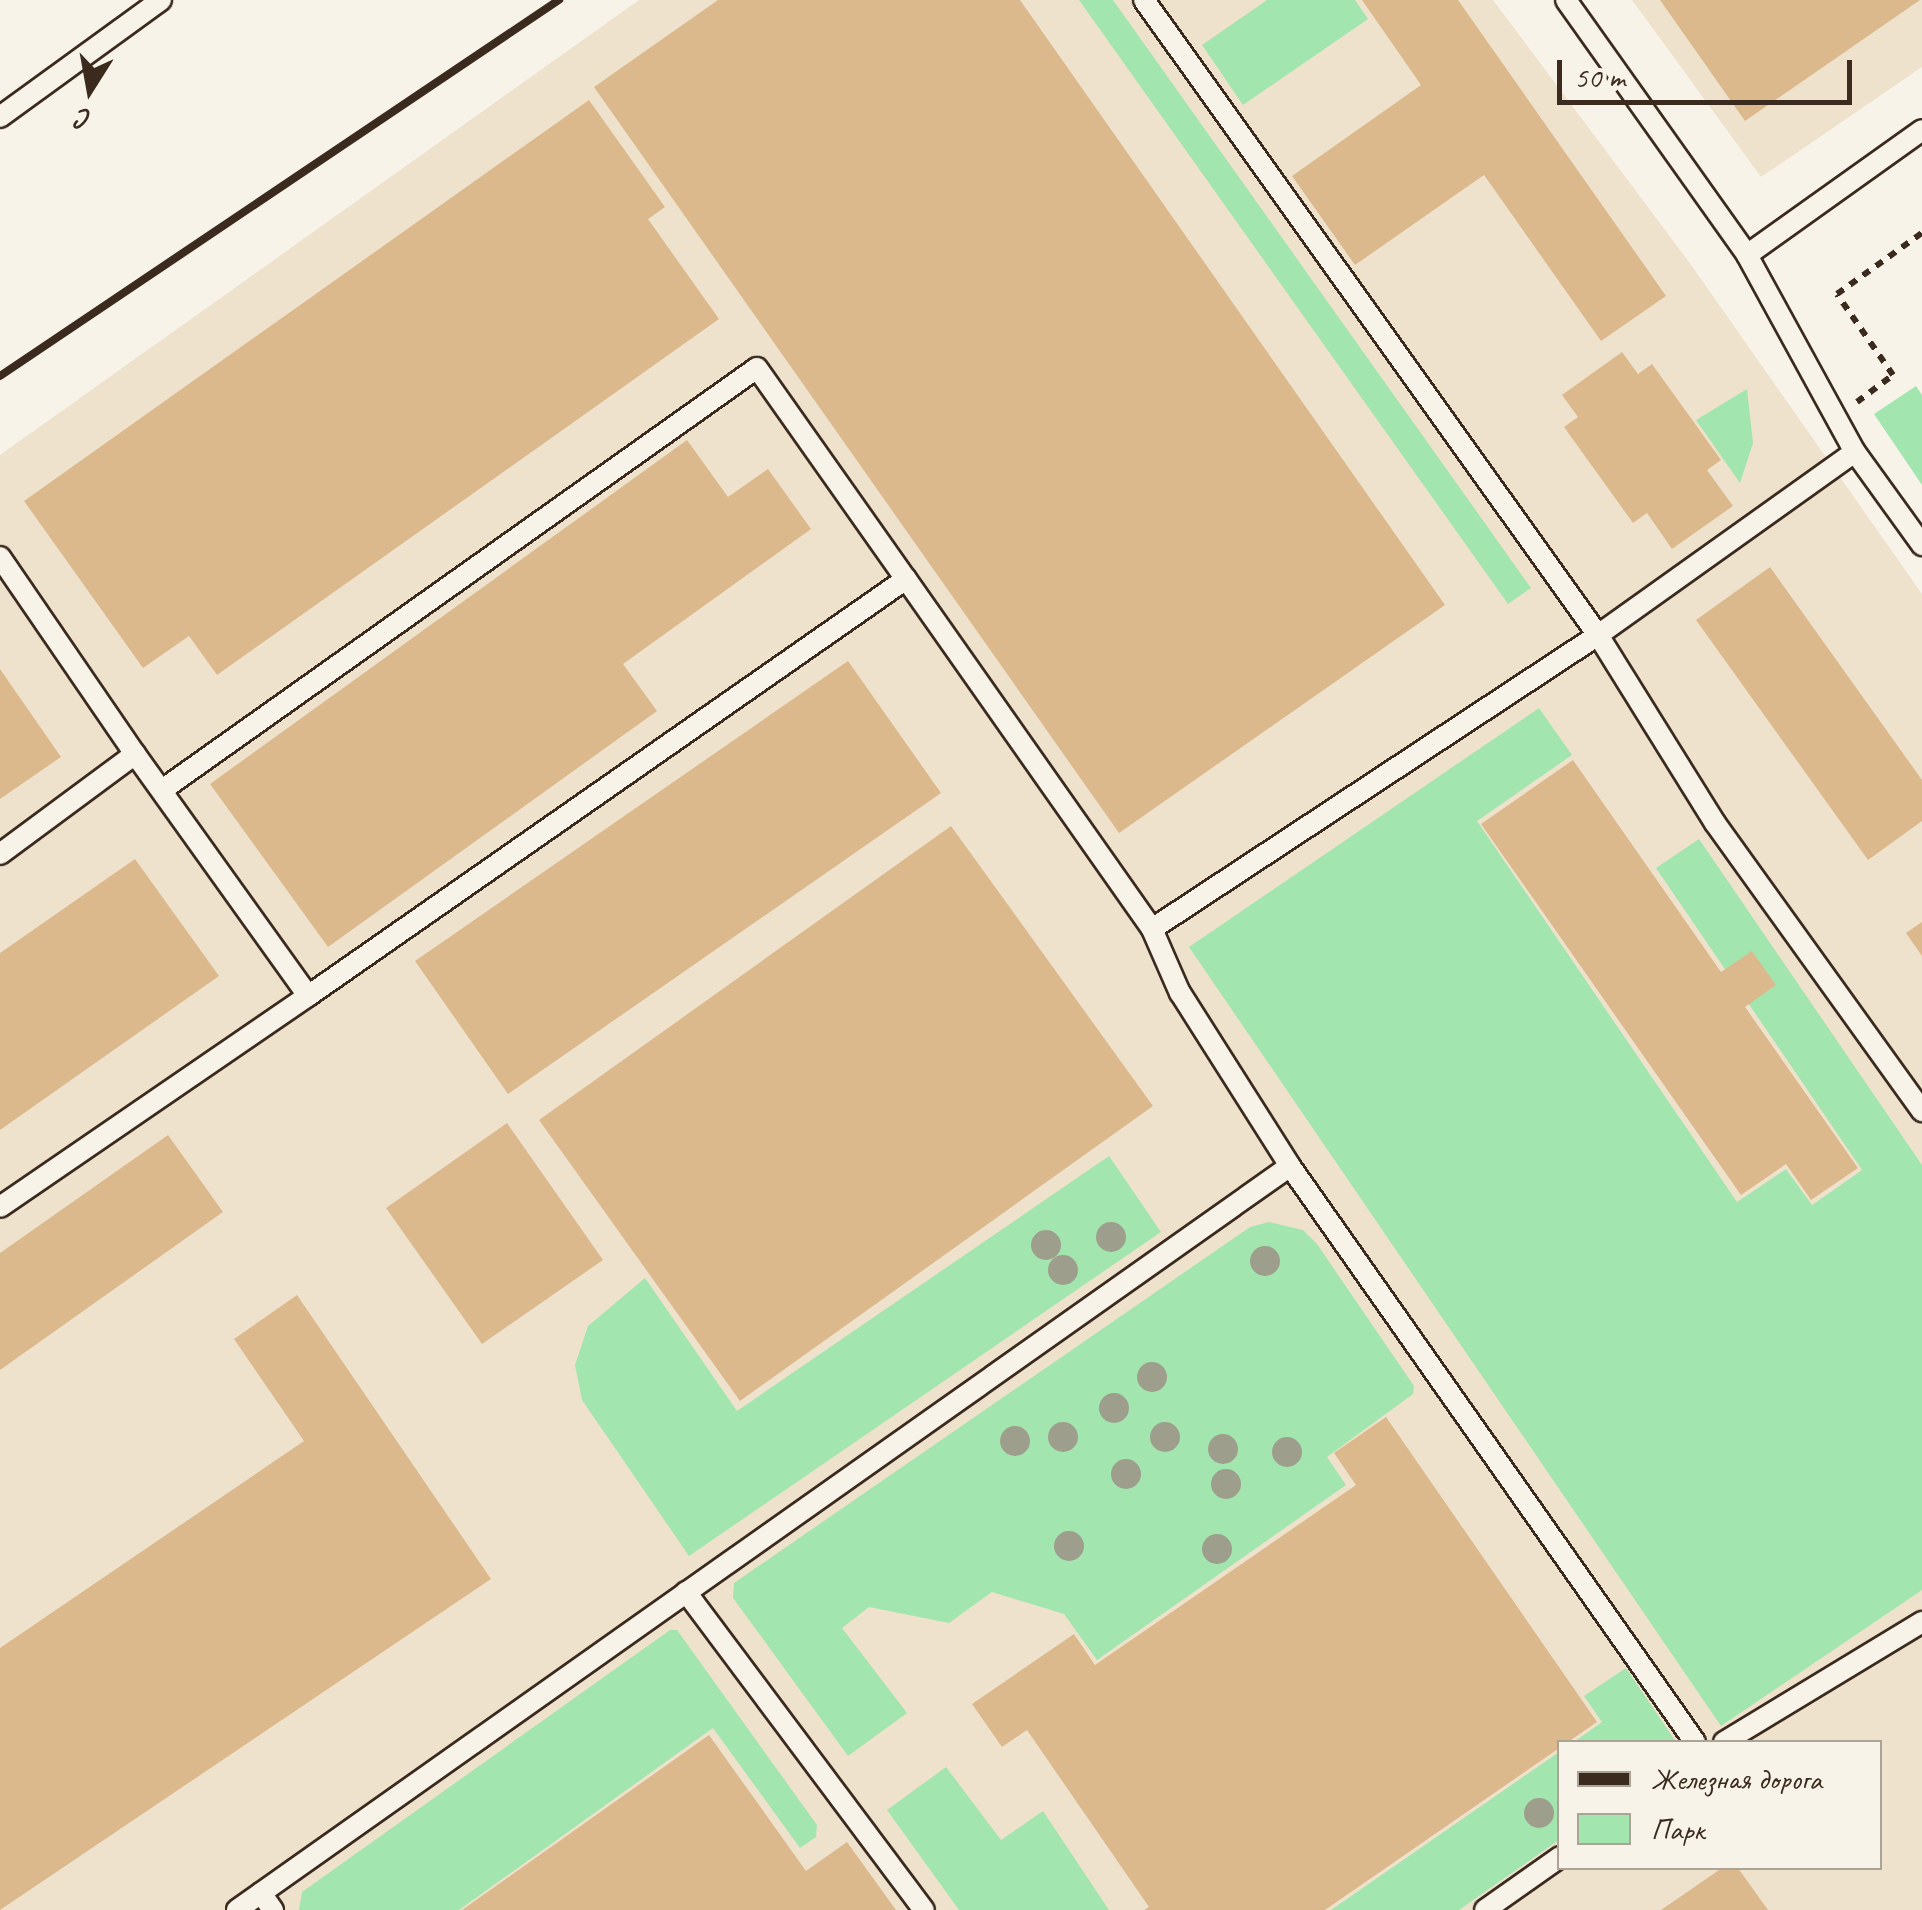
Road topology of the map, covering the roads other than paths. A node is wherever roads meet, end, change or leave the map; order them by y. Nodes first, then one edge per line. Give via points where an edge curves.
1 (161, 0) edge
2 (1144, 0) edge
3 (1566, 0) edge
4 (0, 117) edge
5 (1922, 130) edge
6 (1747, 255) junction
7 (1855, 452) junction
8 (1922, 545) edge
9 (0, 557) edge
10 (906, 579) junction
11 (1598, 636) junction
12 (135, 754) junction
13 (162, 790) junction
14 (0, 854) edge
15 (1152, 929) junction
16 (308, 996) junction
17 (1922, 1111) edge
18 (1290, 1166) junction
19 (0, 1208) edge
20 (686, 1592) junction
21 (1922, 1622) edge
22 (1695, 1740) edge
23 (1727, 1740) edge
24 (1557, 1859) edge
25 (267, 1902) edge
26 (237, 1910) edge
27 (924, 1910) edge
28 (1485, 1910) edge

1 - 4 lane
2 - 11 lane
3 - 6 lane
5 - 6 lane
6 - 7 lane
7 - 8 lane
7 - 11 lane
9 - 12 lane
10 - 13 lane via 757,368
10 - 15 lane
10 - 16 lane
11 - 15 lane
11 - 17 lane via 1715,823
12 - 13 lane
12 - 14 lane
13 - 16 lane
15 - 18 lane via 1180,993
16 - 19 lane
18 - 20 lane
18 - 22 lane
20 - 25 lane
20 - 27 lane
21 - 23 lane
24 - 28 lane
25 - 26 lane

